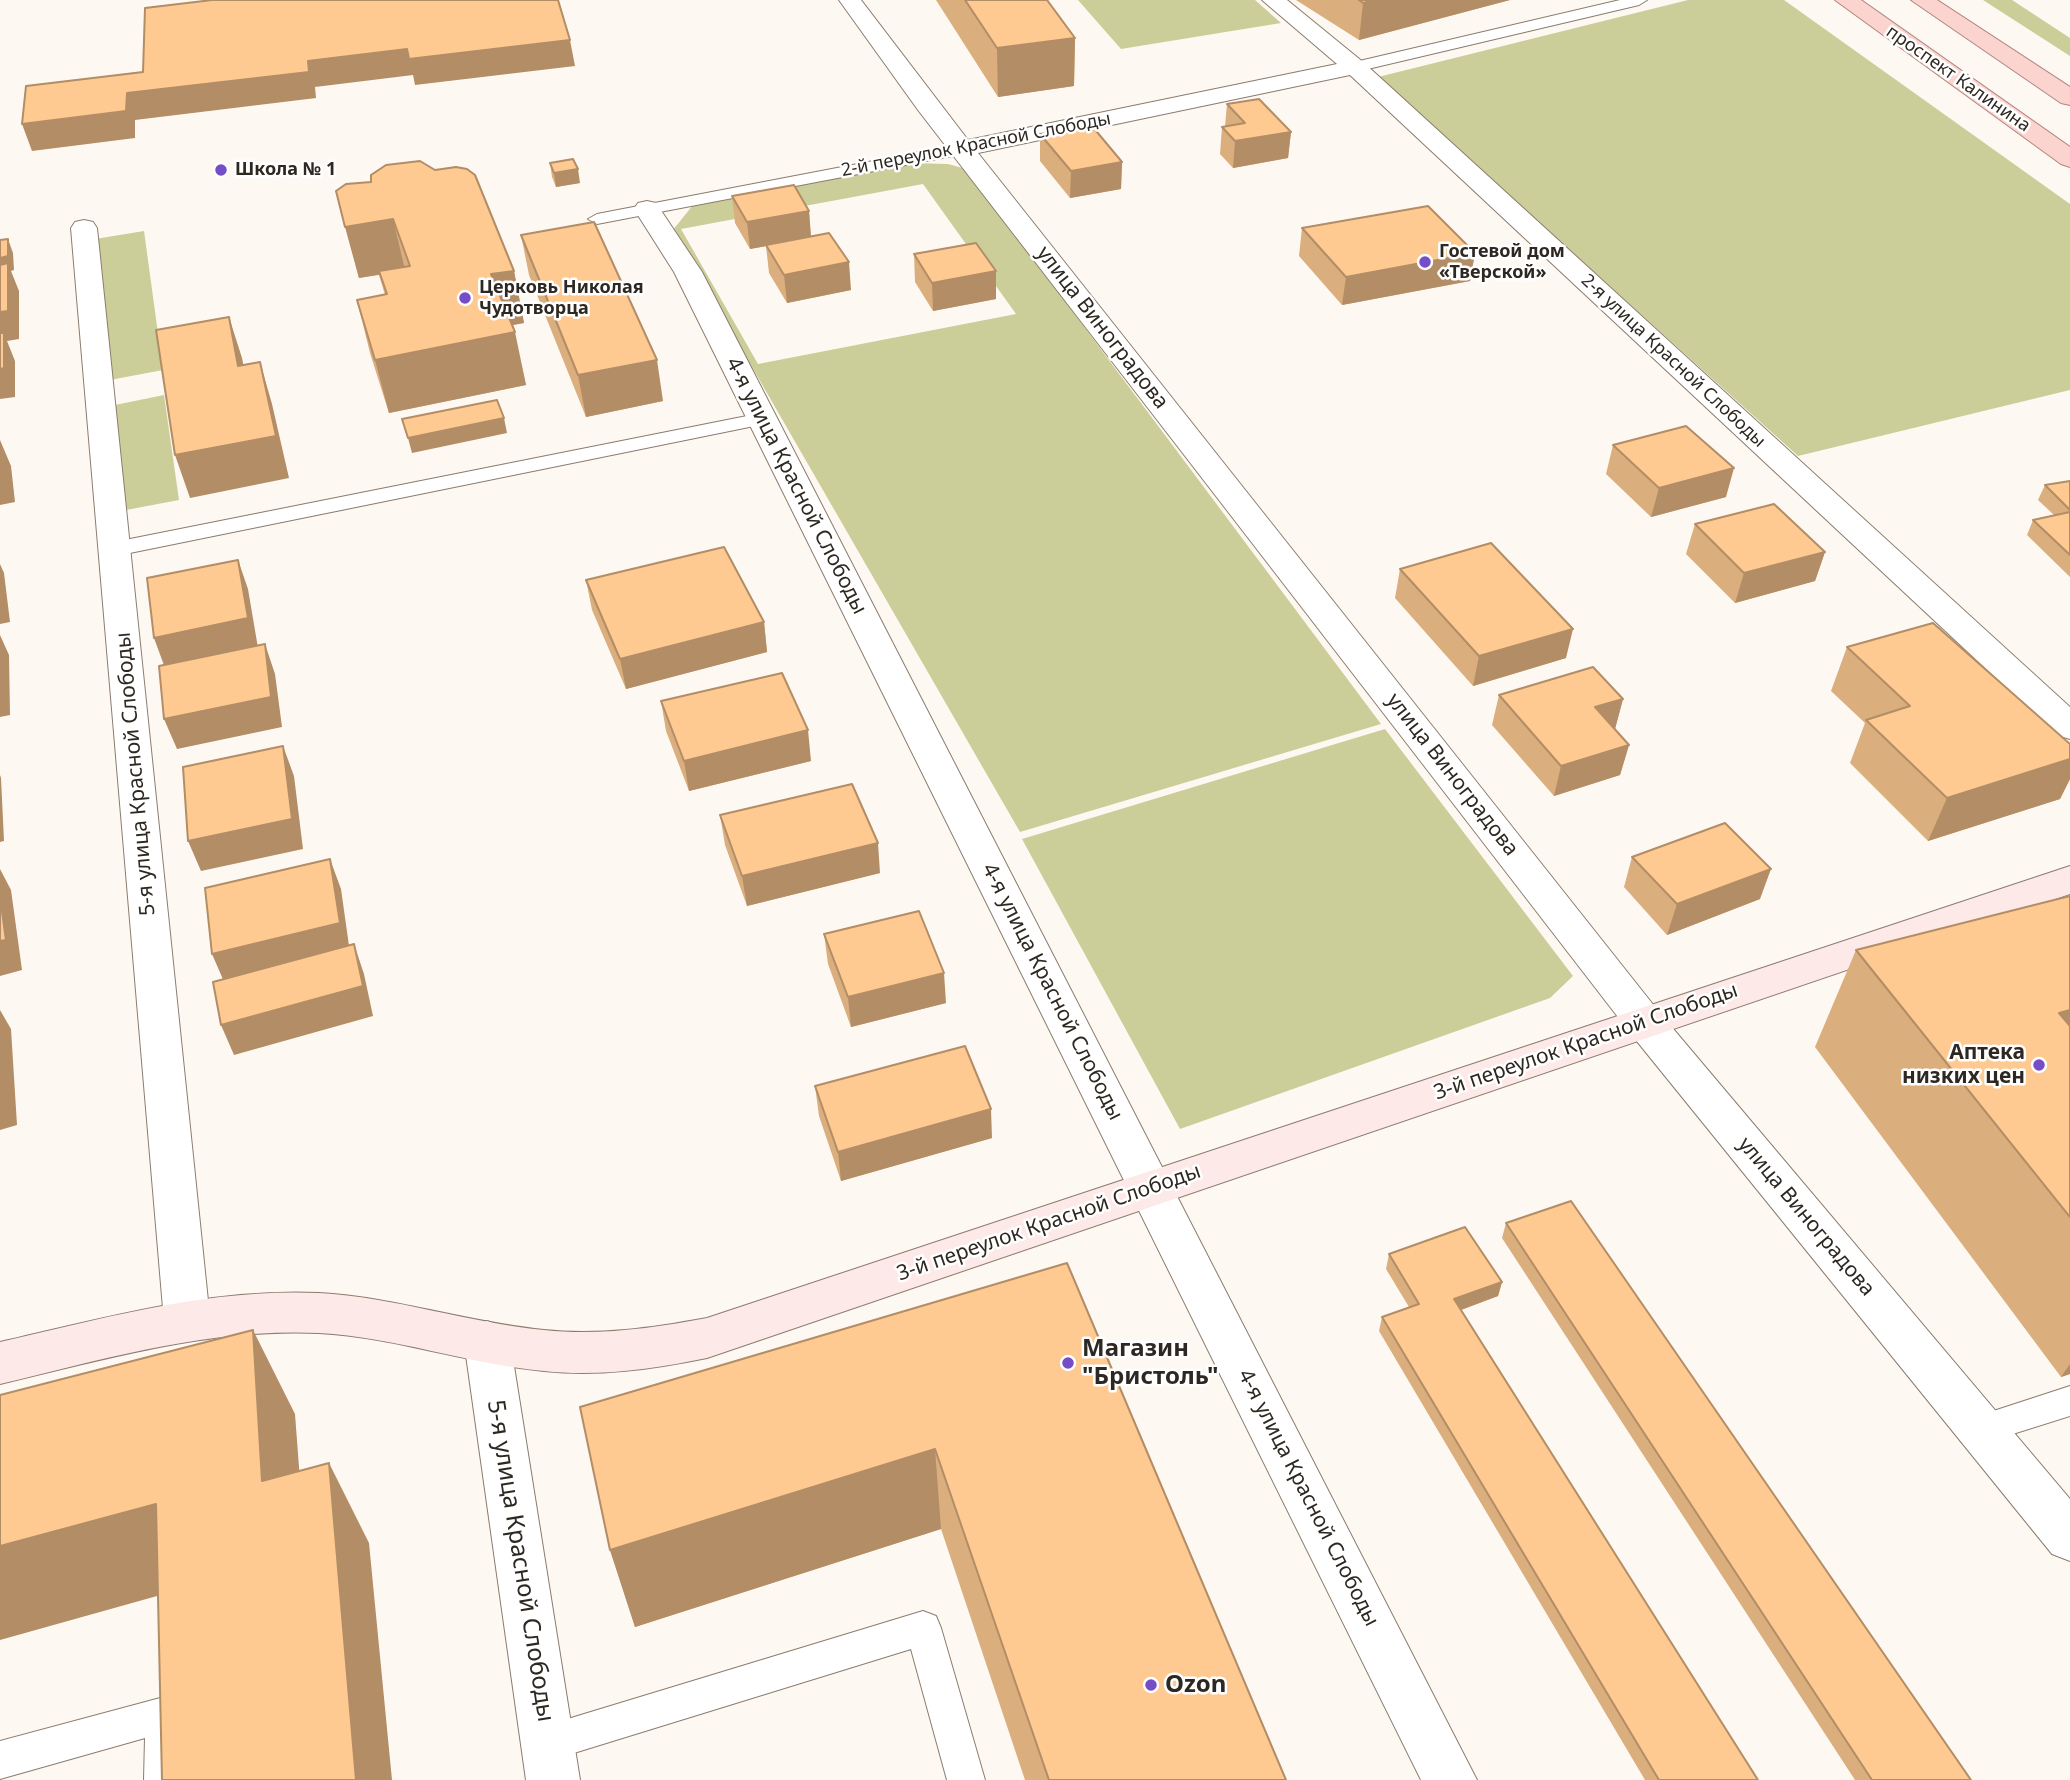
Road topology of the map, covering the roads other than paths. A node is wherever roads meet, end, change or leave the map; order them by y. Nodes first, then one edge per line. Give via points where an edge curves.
1 (850, 0) edge
2 (1273, 0) edge
3 (1639, 0) edge
4 (1846, 0) edge
5 (1922, 0) edge
6 (1355, 67) junction
7 (2070, 98) edge
8 (962, 149) junction
9 (2070, 159) edge
10 (647, 209) junction
11 (597, 219) dead end
12 (84, 228) dead end
13 (762, 419) junction
14 (115, 549) junction
15 (2070, 727) edge
16 (2070, 880) edge
17 (1645, 1023) junction
18 (1151, 1188) junction
19 (187, 1320) junction
20 (487, 1341) junction
21 (0, 1363) edge
22 (2070, 1401) edge
23 (1981, 1429) junction
24 (2070, 1536) edge
25 (0, 1760) edge
26 (551, 1761) edge
27 (163, 1780) edge
28 (966, 1780) edge
29 (1450, 1780) edge

1 - 8 street, улица Виноградова
2 - 6 street, 2-я улица Красной Слободы
3 - 6 lane
4 - 9 main road, проспект Калинина
5 - 7 main road
6 - 8 street, 2-й переулок Красной Слободы
6 - 15 street, 2-я улица Красной Слободы
8 - 10 lane, 2-й переулок Красной Слободы
8 - 17 street, улица Виноградова
10 - 11 lane, 2-й переулок Красной Слободы
10 - 13 street, 4-я улица Красной Слободы via 688,272
12 - 14 street, 5-я улица Красной Слободы
13 - 14 lane
13 - 18 street, 4-я улица Красной Слободы
14 - 19 street, 5-я улица Красной Слободы
16 - 17 street, 3-й переулок Красной Слободы
17 - 18 street, 3-й переулок Красной Слободы
17 - 23 street, улица Виноградова
18 - 20 street, 3-й переулок Красной Слободы via 707,1338 597,1353 542,1351
18 - 29 street, 4-я улица Красной Слободы
19 - 20 street, 3-й переулок Красной Слободы via 255,1312 320,1313
19 - 21 street, 3-й переулок Красной Слободы
20 - 26 street, 5-я улица Красной Слободы
22 - 23 lane
23 - 24 street, улица Виноградова
25 - 27 lane via 164,1715
26 - 28 lane via 923,1628

